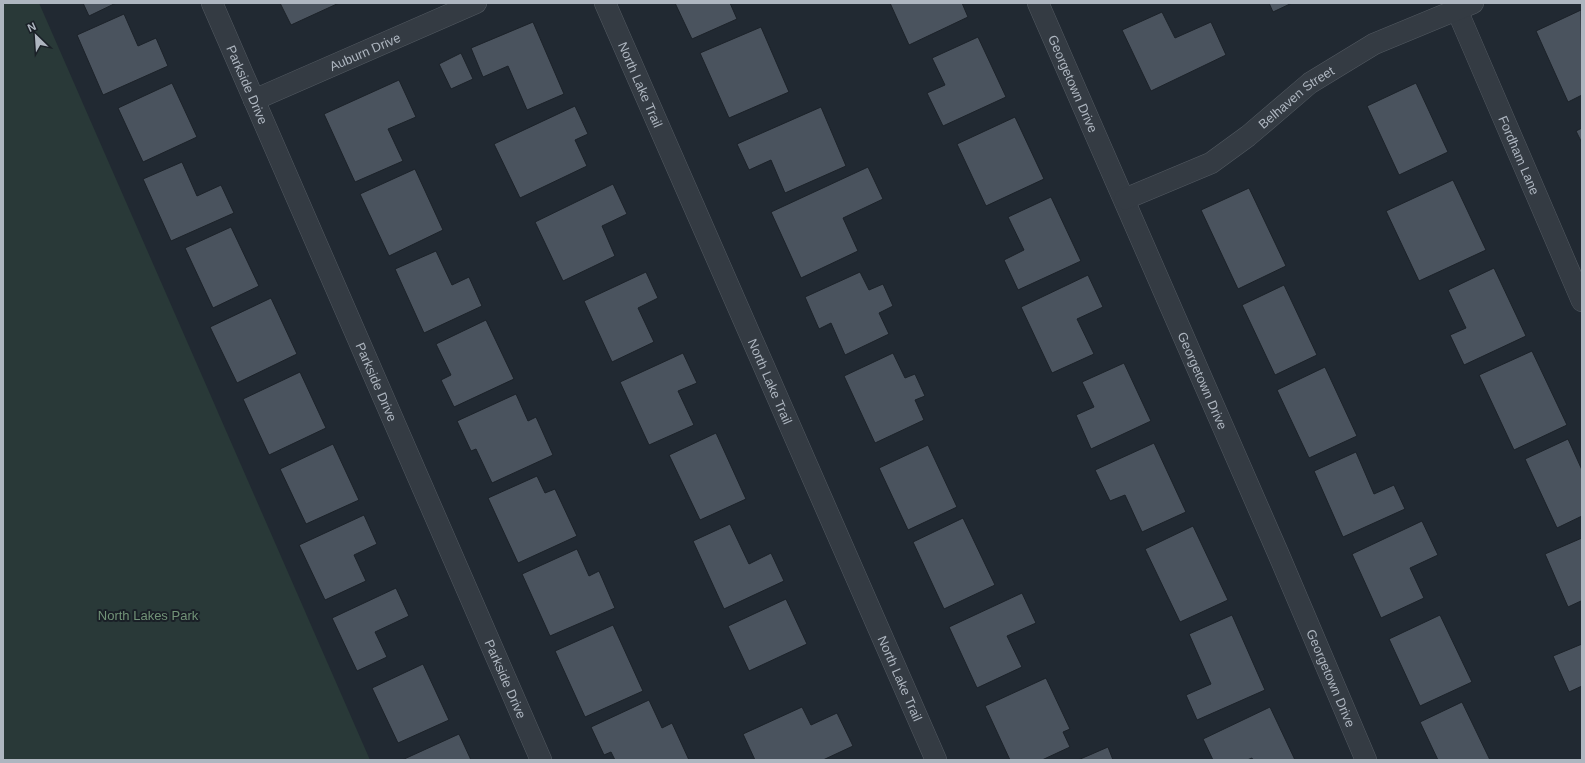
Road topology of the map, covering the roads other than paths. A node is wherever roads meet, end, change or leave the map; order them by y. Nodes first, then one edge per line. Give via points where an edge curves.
1 (212, 3) edge
2 (476, 3) edge
3 (605, 3) edge
4 (1038, 3) edge
5 (1465, 7) edge
6 (254, 100) junction
7 (1125, 199) junction
8 (1582, 301) edge
9 (541, 760) edge
10 (936, 760) edge
11 (1366, 760) edge

1 - 6 street, Parkside Drive
2 - 6 street, Auburn Drive
3 - 10 street, North Lake Trail
4 - 7 street, Georgetown Drive
5 - 7 street, Belhaven Street via 1374,44 1310,83 1211,164
5 - 8 street, Fordham Lane
6 - 9 street, Parkside Drive
7 - 11 street, Georgetown Drive

